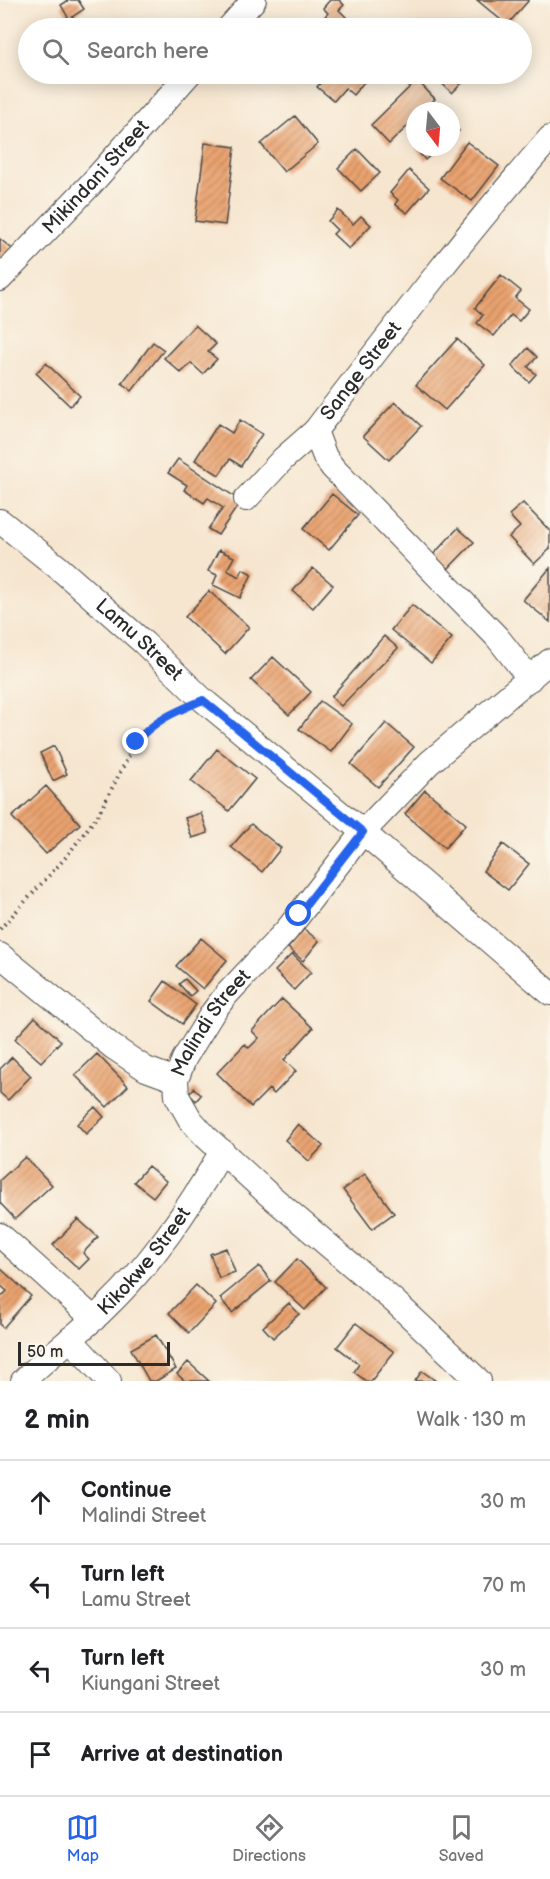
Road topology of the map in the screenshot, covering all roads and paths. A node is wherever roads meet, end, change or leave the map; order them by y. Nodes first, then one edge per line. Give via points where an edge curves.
1 (254, 0) edge
2 (238, 18) edge
3 (180, 84) edge
4 (550, 138) edge
5 (0, 279) edge
6 (315, 431) junction
7 (246, 499) dead end
8 (0, 521) edge
9 (550, 661) edge
10 (530, 679) junction
11 (203, 700) junction
12 (363, 832) junction
13 (0, 929) edge
14 (0, 955) edge
15 (550, 993) edge
16 (176, 1080) junction
17 (222, 1151) junction
18 (0, 1235) edge
19 (94, 1318) junction
20 (70, 1339) junction
21 (23, 1381) edge
22 (108, 1381) edge
23 (479, 1381) edge

1 - 2 street
3 - 5 street, Mikindani Street
4 - 6 street, Sange Street
6 - 7 street
6 - 10 street, Sange Street via 333,468 497,637
8 - 11 street, Lamu Street via 144,643
9 - 10 street, Malindi Street
10 - 12 street, Malindi Street via 429,763
11 - 12 street, Lamu Street
11 - 13 path via 167,716 144,732 98,815 66,857
12 - 15 street, Lamu Street
12 - 16 street, Malindi Street via 287,930 213,1012 183,1059
14 - 16 street via 113,1047 146,1069
16 - 17 street, Malindi Street via 177,1096 190,1119
17 - 19 street, Kikokwe Street via 167,1237 139,1273
17 - 23 street, Malindi Street
18 - 19 street
19 - 20 street, Kikokwe Street
20 - 21 street, Kikokwe Street
20 - 22 street

